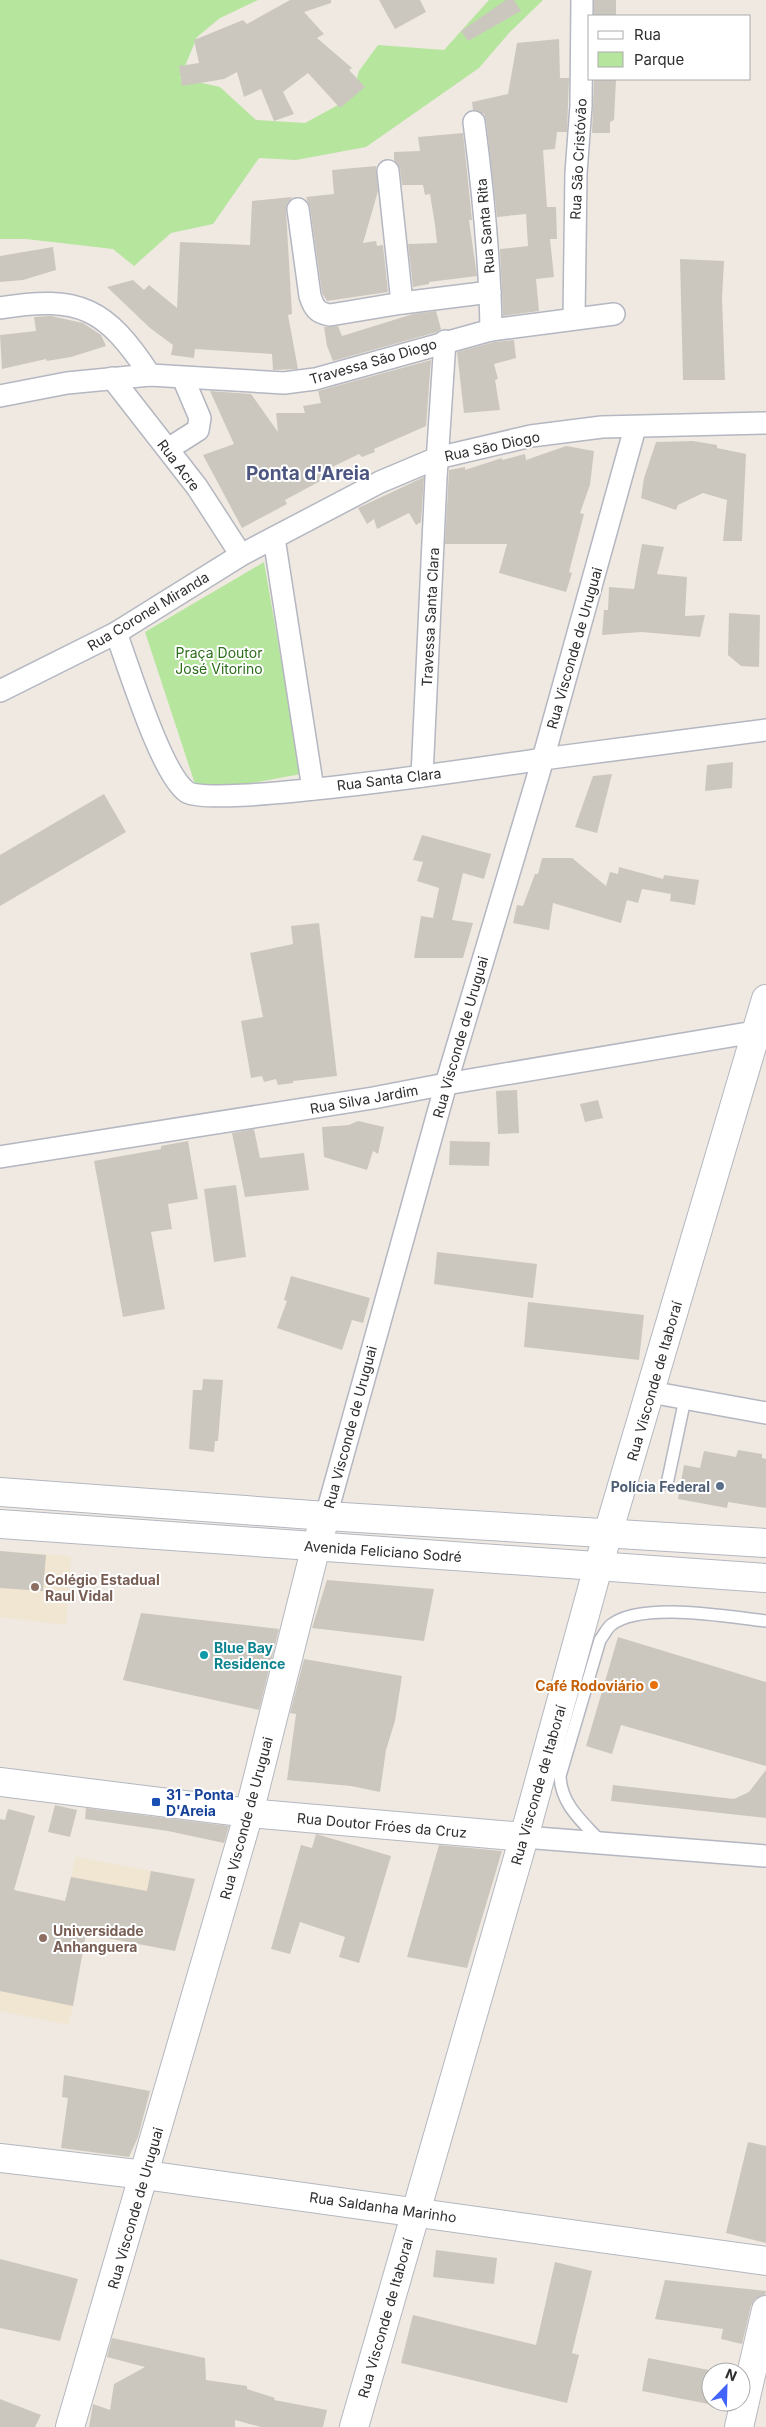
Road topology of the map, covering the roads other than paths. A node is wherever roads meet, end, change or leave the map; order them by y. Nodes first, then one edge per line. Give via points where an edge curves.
1 (582, 0) edge
2 (474, 122) dead end
3 (388, 171) dead end
4 (298, 209) dead end
5 (490, 292) junction
6 (402, 303) junction
7 (0, 308) edge
8 (614, 314) dead end
9 (574, 318) junction
10 (491, 330) junction
11 (445, 341) junction
12 (150, 375) junction
13 (112, 378) junction
14 (183, 378) junction
15 (0, 396) edge
16 (766, 423) edge
17 (635, 428) junction
18 (168, 449) junction
19 (437, 458) junction
20 (274, 538) junction
21 (241, 555) junction
22 (116, 633) junction
23 (0, 691) edge
24 (766, 730) edge
25 (543, 759) junction
26 (422, 776) junction
27 (313, 789) junction
28 (766, 999) edge
29 (761, 1031) edge
30 (446, 1084) junction
31 (0, 1158) edge
32 (650, 1392) junction
33 (685, 1399) junction
34 (766, 1412) edge
35 (667, 1484) dead end
36 (0, 1492) edge
37 (326, 1516) junction
38 (0, 1524) edge
39 (610, 1534) junction
40 (766, 1543) edge
41 (316, 1546) junction
42 (598, 1567) junction
43 (766, 1578) edge
44 (766, 1621) edge
45 (0, 1782) edge
46 (249, 1813) junction
47 (524, 1837) junction
48 (602, 1843) junction
49 (766, 1856) edge
50 (0, 2158) edge
51 (145, 2175) junction
52 (415, 2212) junction
53 (766, 2261) edge
54 (766, 2310) edge
55 (70, 2427) edge
56 (354, 2427) edge
57 (740, 2427) edge

1 - 9 street, Rua São Cristóvão
2 - 5 street, Rua Santa Rita
3 - 6 street
4 - 6 street via 310,296 315,309 330,315
5 - 6 street
5 - 10 street, Rua Santa Rita
7 - 12 street via 64,303 96,314 133,349
8 - 9 street, Travessa São Diogo
9 - 10 street, Travessa São Diogo
10 - 11 street, Travessa São Diogo
11 - 14 street, Travessa São Diogo via 315,379 284,383
11 - 19 street, Travessa São Diogo
12 - 13 street, Travessa São Diogo
12 - 14 street, Travessa São Diogo
13 - 15 street, Travessa São Diogo
13 - 18 street, Rua Acre
14 - 18 street via 200,418 198,430
16 - 17 street, Rua São Diogo
17 - 19 street, Rua São Diogo via 602,427 531,436
17 - 25 street, Rua Visconde de Uruguai
18 - 21 street, Rua Acre via 197,486
19 - 20 street, Rua São Diogo via 380,482
19 - 26 street, Travessa Santa Clara
20 - 21 street, Rua São Diogo
20 - 27 street
21 - 22 street, Rua Coronel Miranda
22 - 23 street, Rua Coronel Miranda
22 - 27 street, Rua Santa Clara via 172,778 188,793 228,796
24 - 25 street, Rua Santa Clara
25 - 26 street, Rua Santa Clara
25 - 30 street, Rua Visconde de Uruguai
26 - 27 street, Rua Santa Clara
28 - 29 street, Rua Visconde de Itaboraí
29 - 30 street, Rua Silva Jardim
29 - 32 street, Rua Visconde de Itaboraí
30 - 31 street, Rua Silva Jardim
30 - 37 street, Rua Visconde de Uruguai
32 - 33 street
32 - 39 street, Rua Visconde de Itaboraí
33 - 34 street
33 - 35 lane
36 - 37 street
37 - 39 street
37 - 41 street, Rua Visconde de Uruguai
38 - 41 street, Avenida Feliciano Sodré
39 - 40 street
39 - 42 street, Rua Visconde de Itaboraí
41 - 42 street, Avenida Feliciano Sodré
41 - 46 street, Rua Visconde de Uruguai
42 - 43 street, Avenida Feliciano Sodré
42 - 47 street, Rua Visconde de Itaboraí
44 - 48 lane via 650,1612 626,1616 610,1625 600,1640 560,1776 561,1789 569,1808
45 - 46 street, Rua Doutor Fróes da Cruz
46 - 47 street, Rua Doutor Fróes da Cruz
46 - 51 street, Rua Visconde de Uruguai
47 - 48 street, Rua Doutor Fróes da Cruz
47 - 52 street, Rua Visconde de Itaboraí
48 - 49 street, Rua Doutor Fróes da Cruz
50 - 51 street, Rua Saldanha Marinho
51 - 52 street, Rua Saldanha Marinho
51 - 55 street, Rua Visconde de Uruguai
52 - 53 street, Rua Saldanha Marinho
52 - 56 street, Rua Visconde de Itaboraí
54 - 57 street

